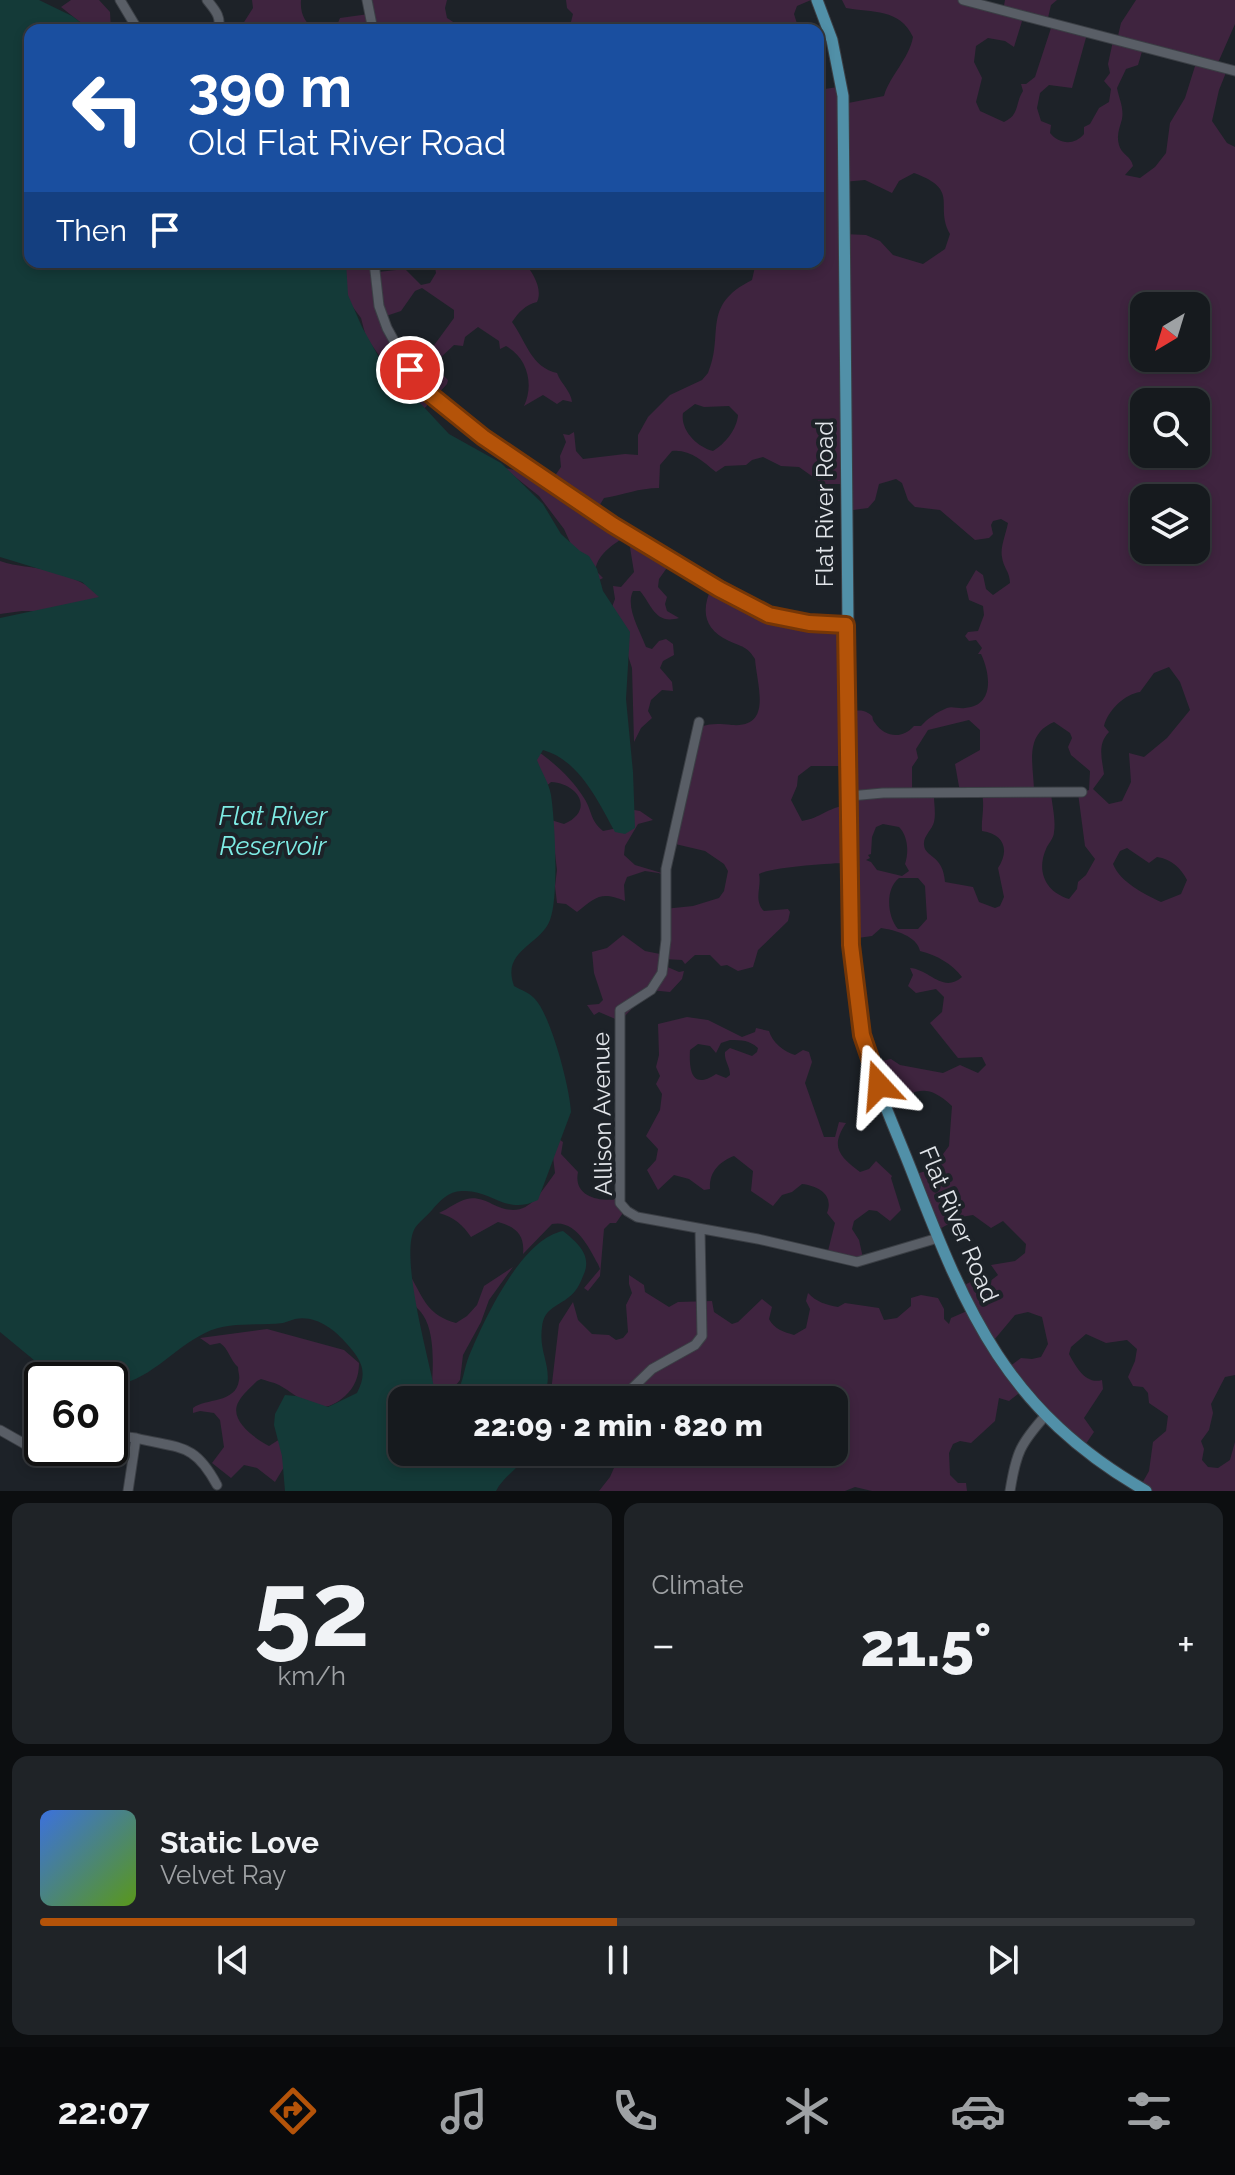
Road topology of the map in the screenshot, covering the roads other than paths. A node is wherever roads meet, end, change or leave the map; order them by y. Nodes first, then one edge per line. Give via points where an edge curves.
1 (120, 0) edge
2 (207, 0) edge
3 (367, 0) edge
4 (817, 0) edge
5 (963, 0) edge
6 (134, 24) edge
7 (219, 24) edge
8 (372, 24) edge
9 (1235, 71) edge
10 (375, 268) edge
11 (846, 625) junction
12 (699, 722) dead end
13 (1082, 792) dead end
14 (850, 796) junction
15 (700, 1229) junction
16 (938, 1238) junction
17 (634, 1386) edge
18 (1046, 1415) junction
19 (0, 1430) edge
20 (128, 1437) edge
21 (136, 1438) junction
22 (24, 1444) edge
23 (217, 1485) dead end
24 (128, 1491) edge
25 (1010, 1491) edge
26 (1146, 1491) edge

1 - 6 street
2 - 7 street
3 - 8 street
4 - 11 main road, Flat River Road via 832,40 843,109
5 - 9 street
10 - 11 street via 379,306 410,370 431,395 481,435 613,525 757,610 797,621
11 - 14 main road, Flat River Road
12 - 15 street, Allison Avenue via 666,869 662,973 651,990 620,1010 619,1142 620,1203 627,1211
13 - 14 street
14 - 16 main road, Flat River Road via 851,945 862,1035
15 - 16 street, Allison Avenue via 857,1262
15 - 17 street via 702,1336
16 - 18 main road, Flat River Road via 984,1336
18 - 25 street via 1014,1460
18 - 26 main road, Flat River Road via 1111,1470
19 - 22 street
20 - 21 street
21 - 23 street via 188,1450 205,1463
21 - 24 street

